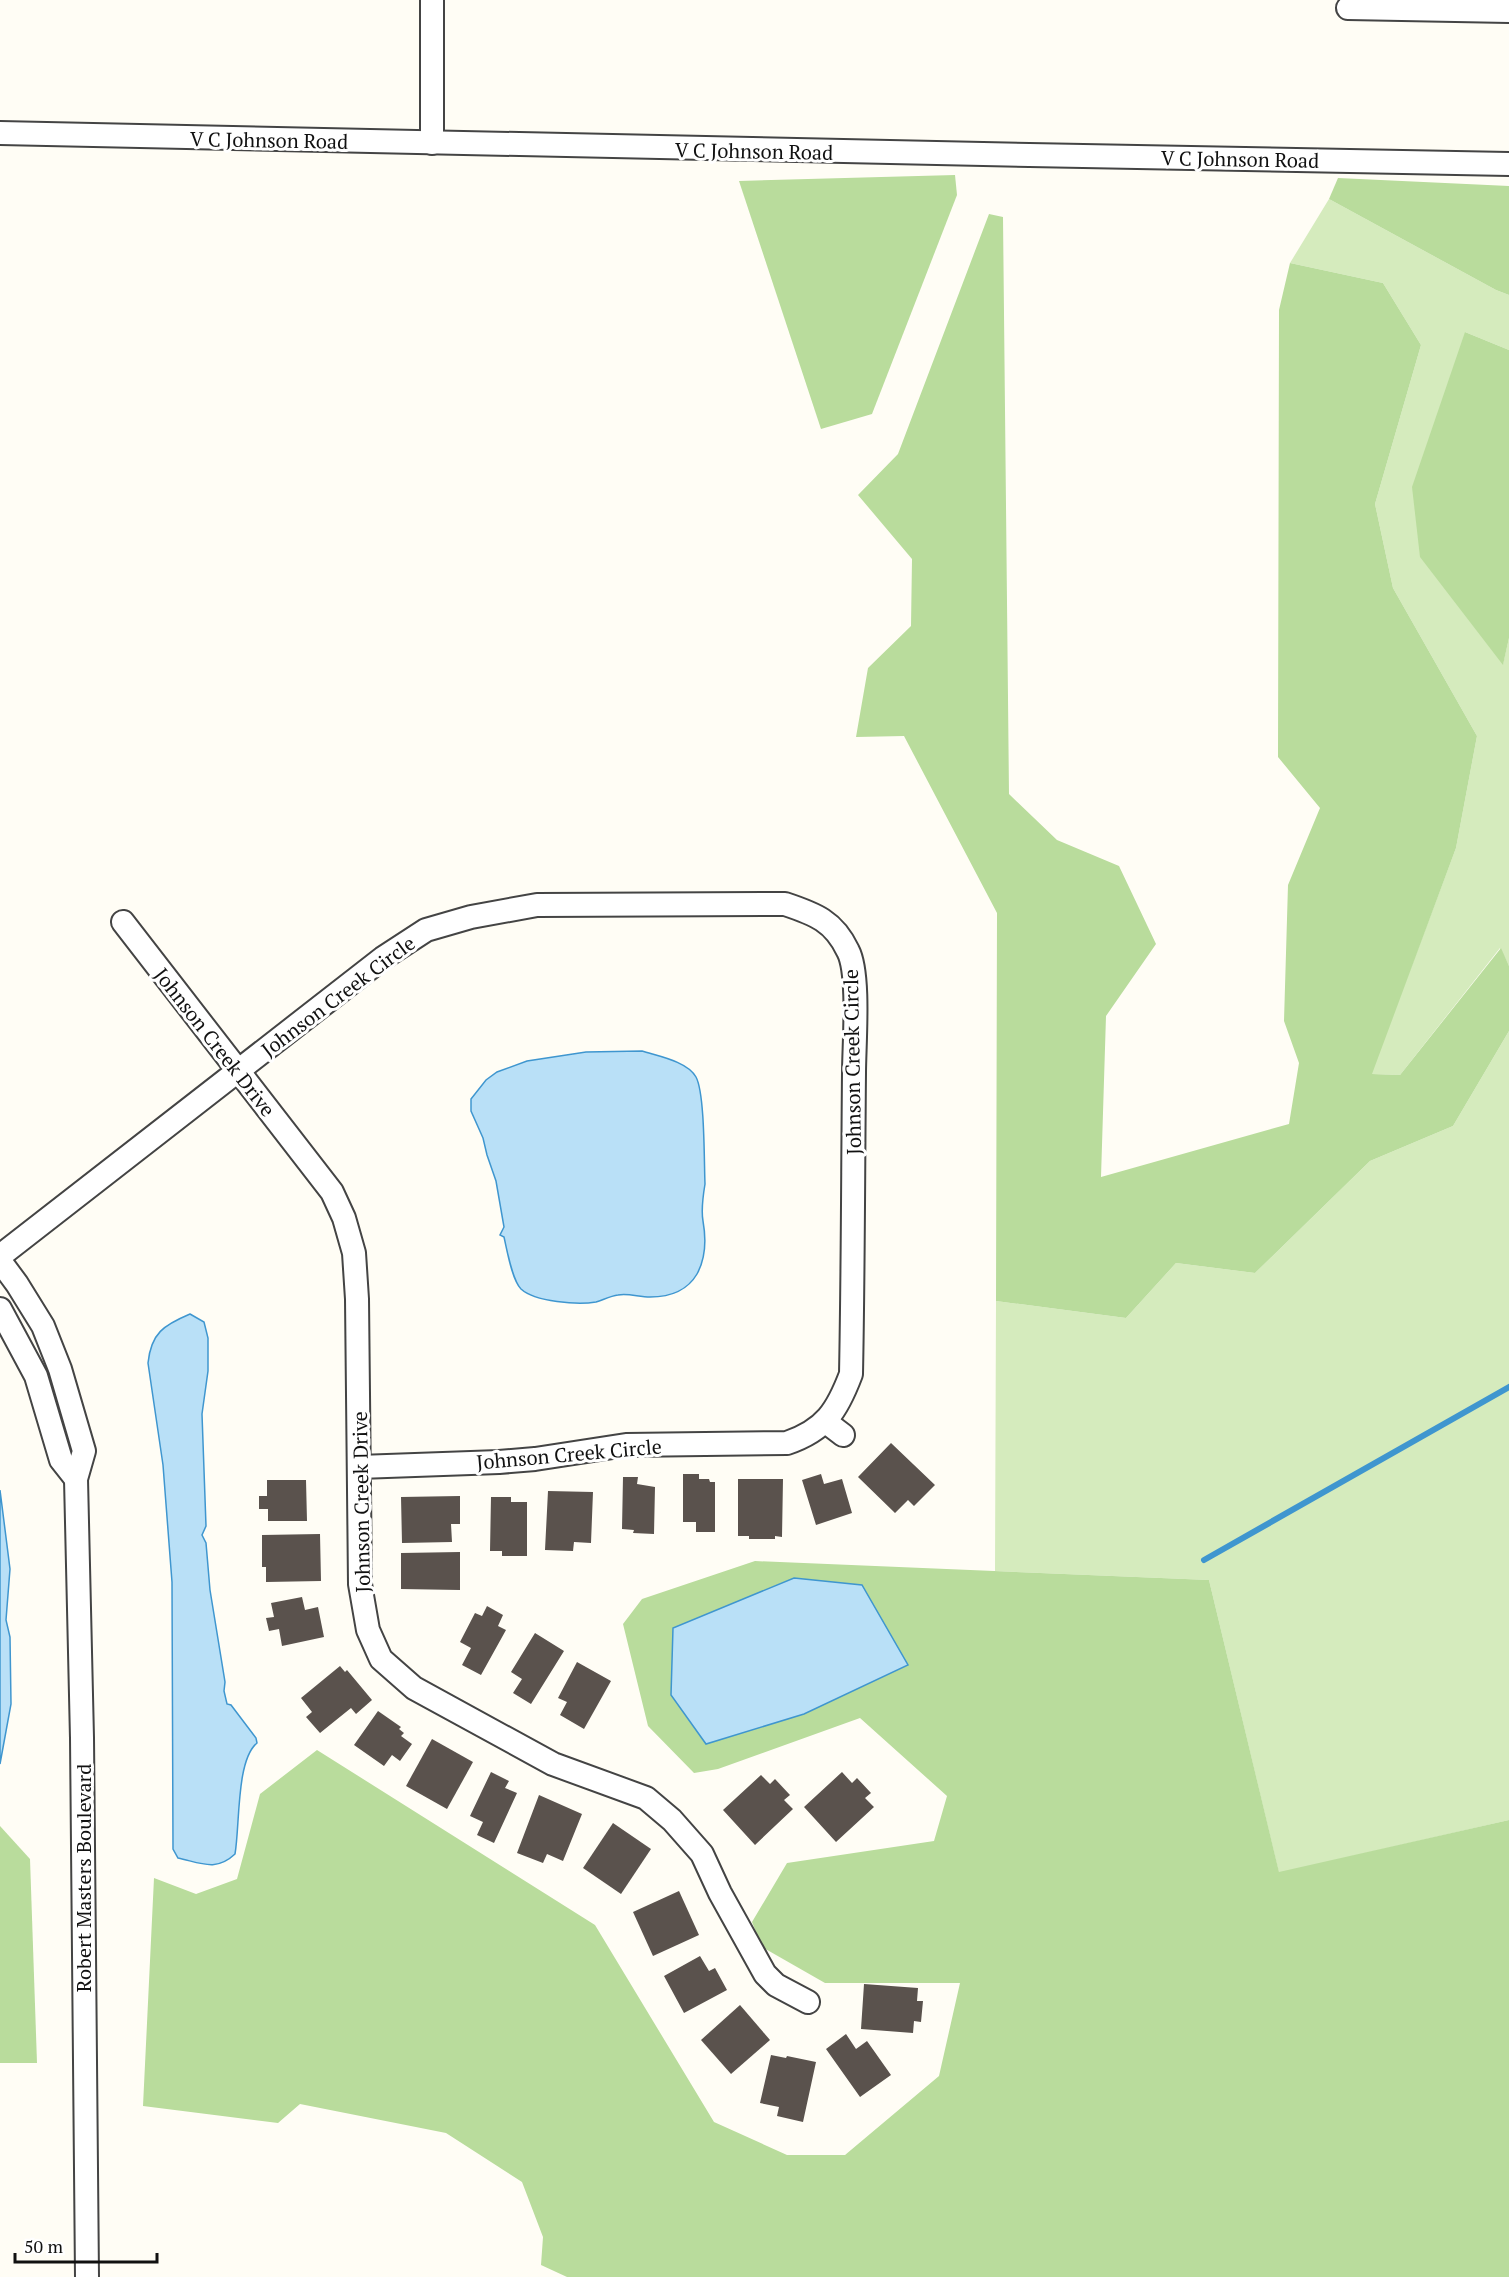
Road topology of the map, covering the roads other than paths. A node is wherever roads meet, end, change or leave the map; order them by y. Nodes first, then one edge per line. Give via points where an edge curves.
1 (432, 0) edge
2 (1348, 8) dead end
3 (1509, 11) edge
4 (0, 133) edge
5 (432, 143) junction
6 (1509, 164) edge
7 (123, 922) dead end
8 (237, 1072) junction
9 (0, 1256) edge
10 (0, 1262) edge
11 (0, 1309) edge
12 (359, 1467) junction
13 (76, 1479) junction
14 (808, 2002) dead end
15 (87, 2277) edge

1 - 5 street
2 - 3 street
4 - 5 street, V C Johnson Road
5 - 6 street, V C Johnson Road
7 - 8 street, Johnson Creek Drive
8 - 9 street, Johnson Creek Circle
8 - 12 street, Johnson Creek Drive via 332,1192 344,1218 355,1264
8 - 12 street, Johnson Creek Circle via 383,958 426,930 471,917 537,905 785,904 830,924 849,952 855,988 851,1374 835,1429 787,1443 626,1445 499,1462
10 - 13 street, Robert Masters Boulevard via 43,1326 60,1369 84,1451
11 - 13 street via 36,1376 61,1460
12 - 14 street, Johnson Creek Drive via 360,1584 368,1630 381,1659 414,1688 553,1764 646,1798 702,1854 765,1974
13 - 15 street, Robert Masters Boulevard

